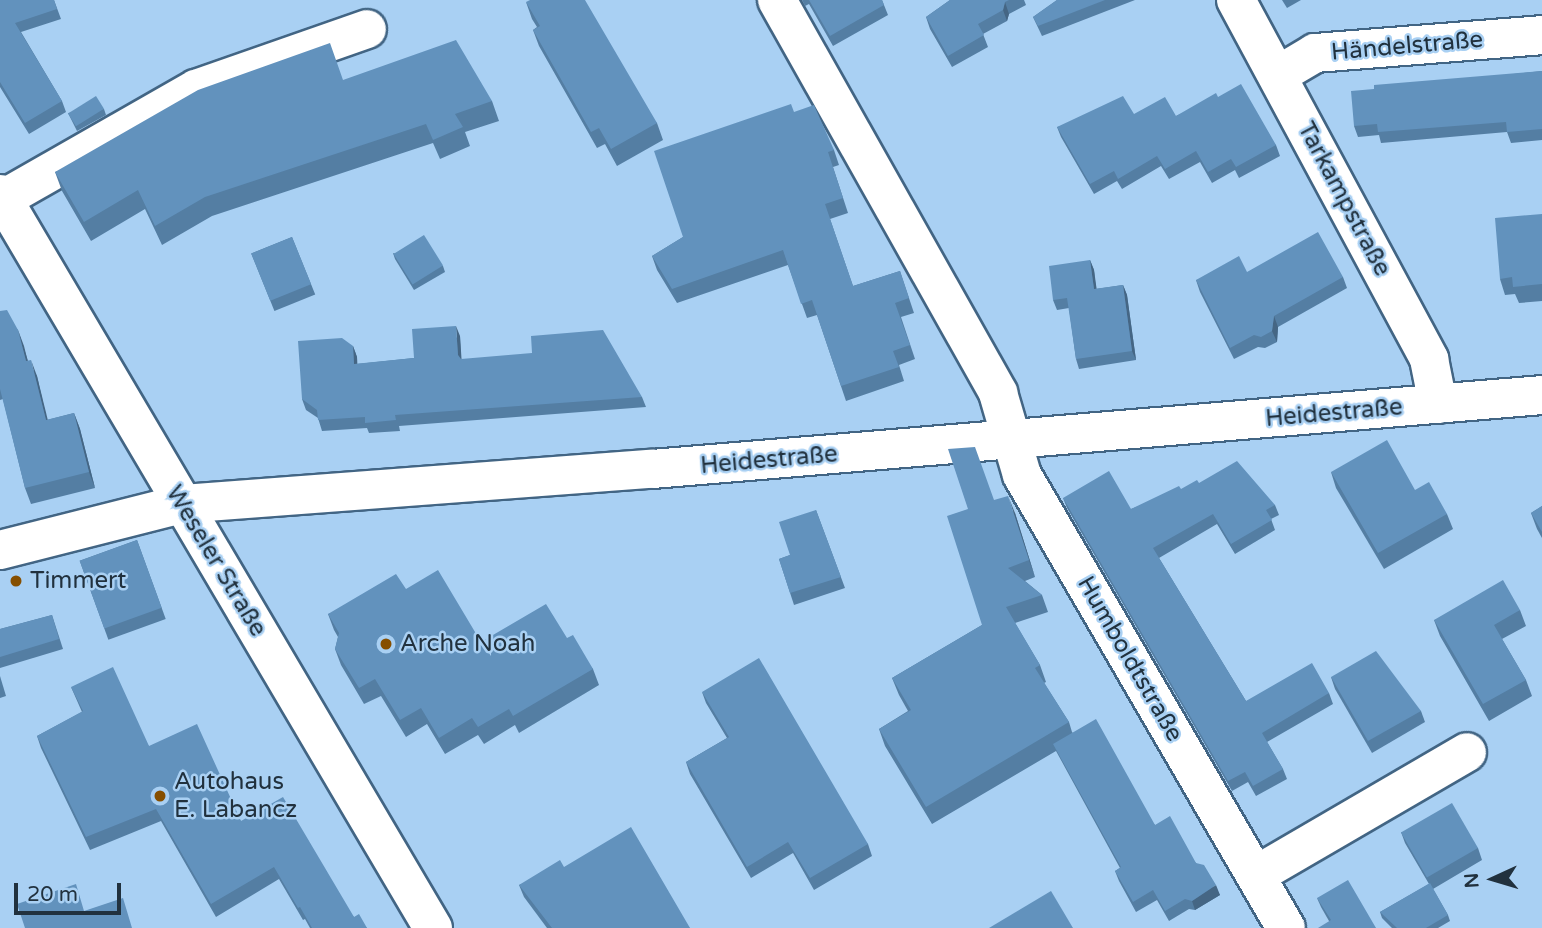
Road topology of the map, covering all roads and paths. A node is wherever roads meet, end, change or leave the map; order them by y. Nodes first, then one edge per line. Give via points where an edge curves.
1 (777, 0) edge
2 (1236, 0) edge
3 (367, 29) dead end
4 (1542, 35) edge
5 (1278, 75) junction
6 (2, 197) edge
7 (1542, 395) edge
8 (1438, 404) junction
9 (1011, 440) junction
10 (182, 505) junction
11 (0, 550) edge
12 (1467, 752) dead end
13 (1256, 875) junction
14 (433, 928) edge
15 (1286, 928) edge

1 - 9 street, Humboldtstraße via 998,394
2 - 5 street, Tarkampstraße
3 - 6 street via 196,89
4 - 5 street, Händelstraße via 1315,53
5 - 8 street, Tarkampstraße via 1429,359
6 - 10 street, Weseler Straße
7 - 8 street, Heidestraße
8 - 9 street, Heidestraße
9 - 10 street, Heidestraße
9 - 13 street, Humboldtstraße via 1022,475
10 - 11 street, Heidestraße
10 - 14 street, Weseler Straße
12 - 13 street
13 - 15 street, Humboldtstraße

